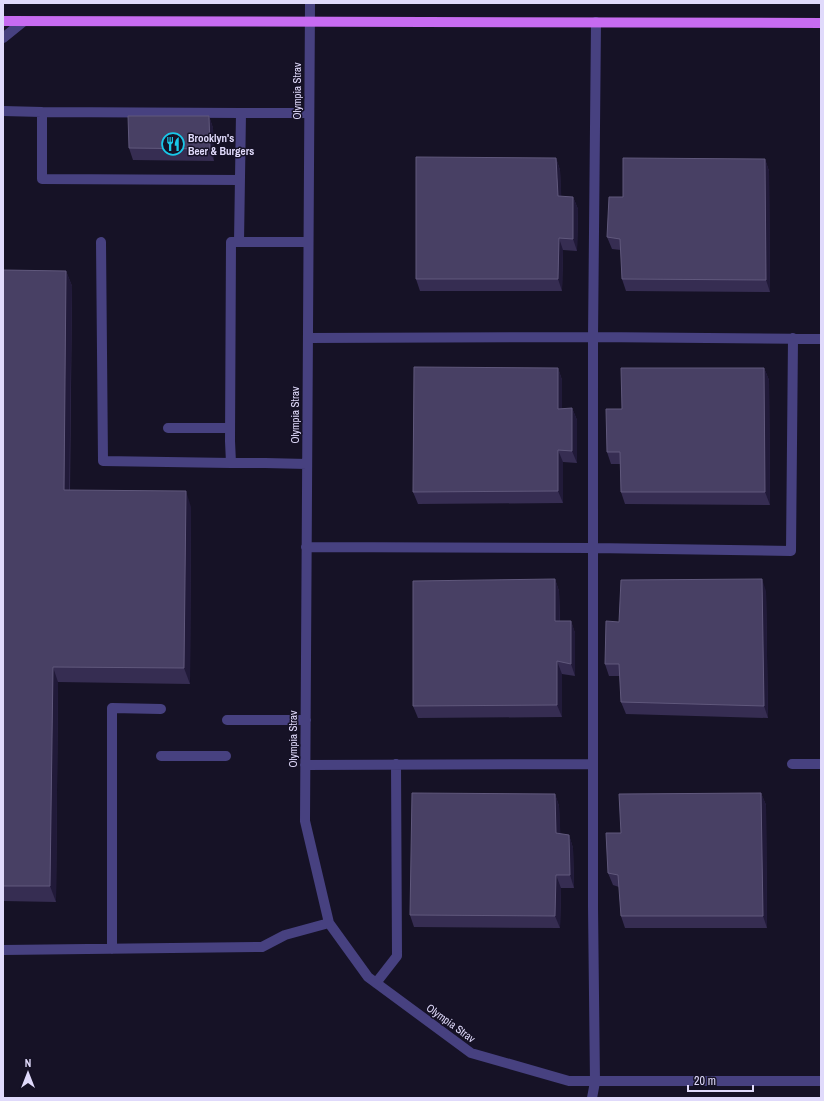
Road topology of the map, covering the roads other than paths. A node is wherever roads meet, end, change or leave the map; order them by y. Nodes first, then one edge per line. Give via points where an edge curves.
1 (310, 3) edge
2 (3, 21) edge
3 (24, 21) junction
4 (310, 22) junction
5 (596, 22) junction
6 (821, 23) edge
7 (3, 38) edge
8 (3, 111) edge
9 (42, 112) junction
10 (241, 113) junction
11 (309, 113) junction
12 (240, 180) junction
13 (102, 242) dead end
14 (239, 242) junction
15 (308, 242) junction
16 (593, 337) junction
17 (308, 338) junction
18 (793, 338) junction
19 (821, 339) edge
20 (168, 428) dead end
21 (230, 428) junction
22 (231, 463) junction
23 (307, 464) junction
24 (306, 547) junction
25 (593, 548) junction
26 (161, 709) dead end
27 (227, 720) dead end
28 (306, 720) junction
29 (161, 756) dead end
30 (226, 756) dead end
31 (396, 764) junction
32 (593, 764) junction
33 (792, 764) dead end
34 (821, 764) edge
35 (305, 765) junction
36 (329, 923) junction
37 (112, 949) junction
38 (3, 950) edge
39 (376, 983) junction
40 (821, 1081) edge
41 (595, 1082) junction
42 (592, 1098) edge

1 - 4 street, Olympia Strav
2 - 3 main road
3 - 4 main road
3 - 7 street
4 - 5 main road
4 - 11 street, Olympia Strav
5 - 6 main road
5 - 16 street
8 - 9 street
9 - 10 street
9 - 12 street via 42,180
10 - 11 street
10 - 12 street
11 - 15 street, Olympia Strav
12 - 14 street
13 - 22 street via 103,461
14 - 15 street
14 - 21 street via 232,242
15 - 17 street, Olympia Strav
16 - 17 street
16 - 18 street
16 - 25 street
17 - 23 street, Olympia Strav
18 - 19 street
18 - 25 street via 791,551
20 - 21 street
21 - 22 street
22 - 23 street
23 - 24 street, Olympia Strav
24 - 25 street
24 - 28 street, Olympia Strav
25 - 32 street
26 - 37 street via 112,708
27 - 28 street
28 - 35 street, Olympia Strav
29 - 30 street
31 - 32 street
31 - 35 street
31 - 39 street via 397,956
32 - 41 street
33 - 34 street
35 - 36 street, Olympia Strav via 305,821
36 - 37 street via 285,935 262,947
36 - 39 street, Olympia Strav via 368,977
37 - 38 street
39 - 41 street, Olympia Strav via 471,1053 569,1081
40 - 41 street, Olympia Strav
41 - 42 street

